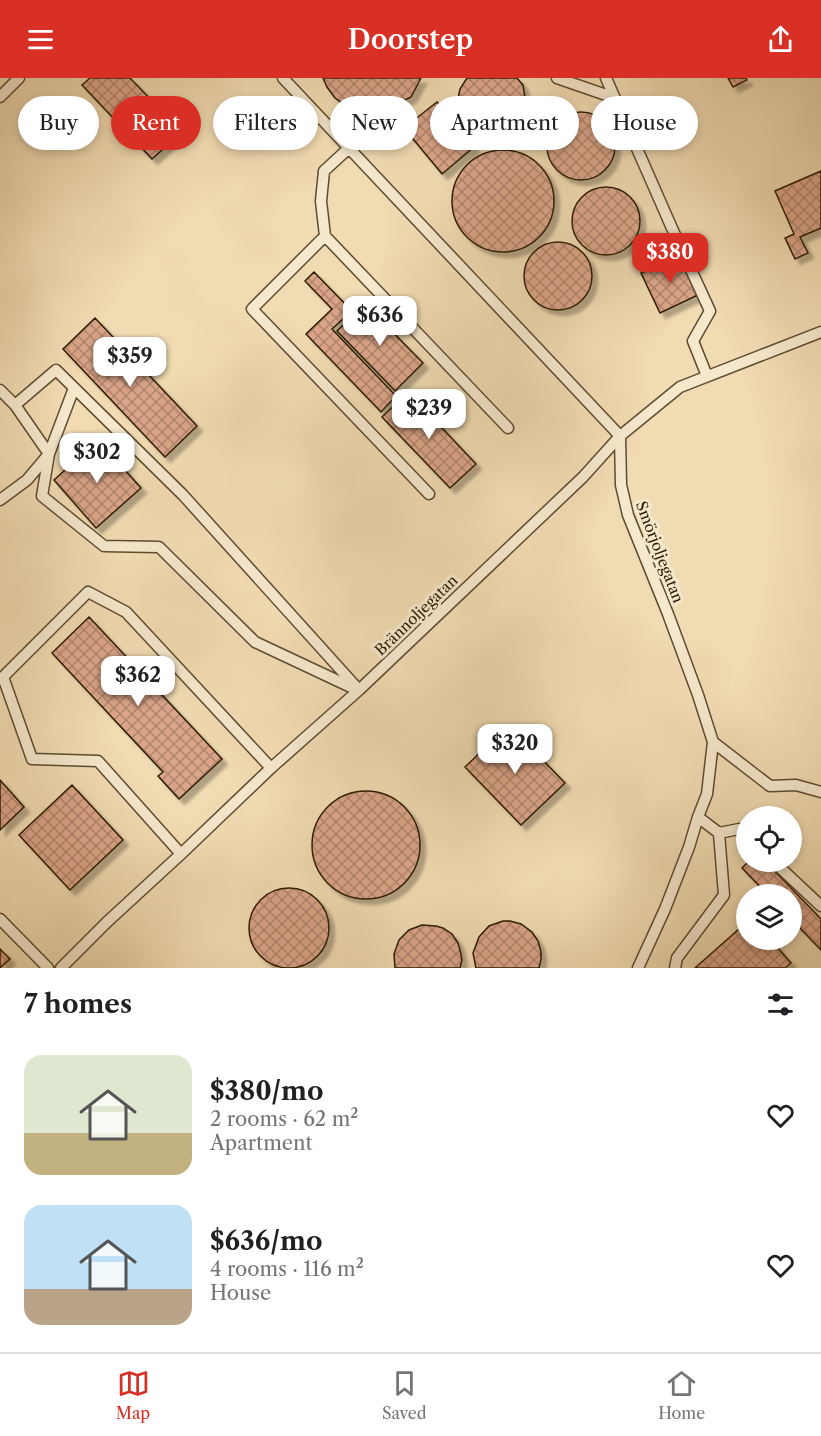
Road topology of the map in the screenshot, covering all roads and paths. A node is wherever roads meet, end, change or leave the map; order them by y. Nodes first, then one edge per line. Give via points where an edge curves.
1 (18, 78) edge
2 (283, 78) edge
3 (557, 78) edge
4 (606, 78) edge
5 (609, 96) edge
6 (614, 96) edge
7 (0, 97) edge
8 (330, 128) edge
9 (347, 150) edge
10 (351, 150) edge
11 (638, 150) edge
12 (324, 236) junction
13 (821, 332) edge
14 (707, 376) junction
15 (74, 388) junction
16 (0, 390) edge
17 (15, 405) junction
18 (508, 428) dead end
19 (620, 436) junction
20 (49, 454) junction
21 (429, 494) dead end
22 (0, 500) edge
23 (359, 690) junction
24 (713, 742) junction
25 (271, 768) junction
26 (821, 792) edge
27 (698, 817) junction
28 (736, 830) edge
29 (719, 833) junction
30 (181, 854) junction
31 (785, 872) edge
32 (821, 906) edge
33 (0, 919) edge
34 (48, 968) edge
35 (61, 968) edge
36 (638, 968) edge
37 (675, 968) edge

1 - 7 lane
2 - 8 lane
3 - 5 lane
4 - 6 lane
9 - 12 lane via 324,171
10 - 19 lane
11 - 14 lane via 710,310 693,342
12 - 18 lane
12 - 21 lane via 252,309
13 - 14 lane, Brännoljegatan
14 - 19 lane, Brännoljegatan via 680,387
15 - 17 lane via 56,370
15 - 20 lane
15 - 23 lane via 183,495
16 - 17 lane
17 - 20 lane
19 - 23 lane, Brännoljegatan via 583,477
19 - 24 lane, Smörjoljegatan via 621,484 628,515 695,685
20 - 22 lane via 27,480
20 - 23 lane via 42,496 104,546 159,547 255,642
23 - 25 lane, Brännoljegatan
24 - 26 lane via 770,786 796,785
24 - 27 lane, Smörjoljegatan via 707,794
25 - 30 lane, Brännoljegatan
25 - 30 lane via 126,612 88,592 3,677 28,748 32,759 98,761
27 - 29 lane
27 - 36 lane, Smörjoljegatan via 665,909
28 - 29 lane
29 - 37 lane via 724,895 677,958
30 - 35 lane, Brännoljegatan
31 - 32 lane
33 - 34 lane

